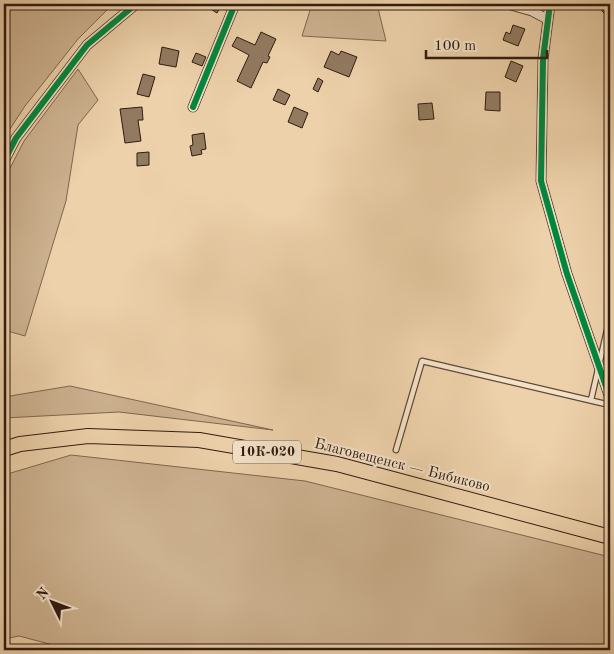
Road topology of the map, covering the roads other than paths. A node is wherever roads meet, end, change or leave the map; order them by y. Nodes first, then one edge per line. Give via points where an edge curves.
1 (136, 4) edge
2 (235, 4) edge
3 (508, 4) edge
4 (550, 4) edge
5 (547, 19) junction
6 (193, 108) dead end
7 (4, 161) edge
8 (610, 317) edge
9 (598, 364) junction
10 (610, 398) edge
11 (591, 400) junction
12 (610, 404) edge
13 (4, 449) edge
14 (396, 450) dead end
15 (610, 537) edge

1 - 7 street via 87,45 16,138
2 - 6 street
3 - 5 street
4 - 5 street
5 - 9 street via 543,59 541,181 567,274
8 - 9 lane
9 - 10 street
9 - 11 lane
11 - 12 lane
11 - 14 lane via 422,361
13 - 15 main road, Благовещенск — Бибиково / 10К-020 via 88,436 199,440 337,464

